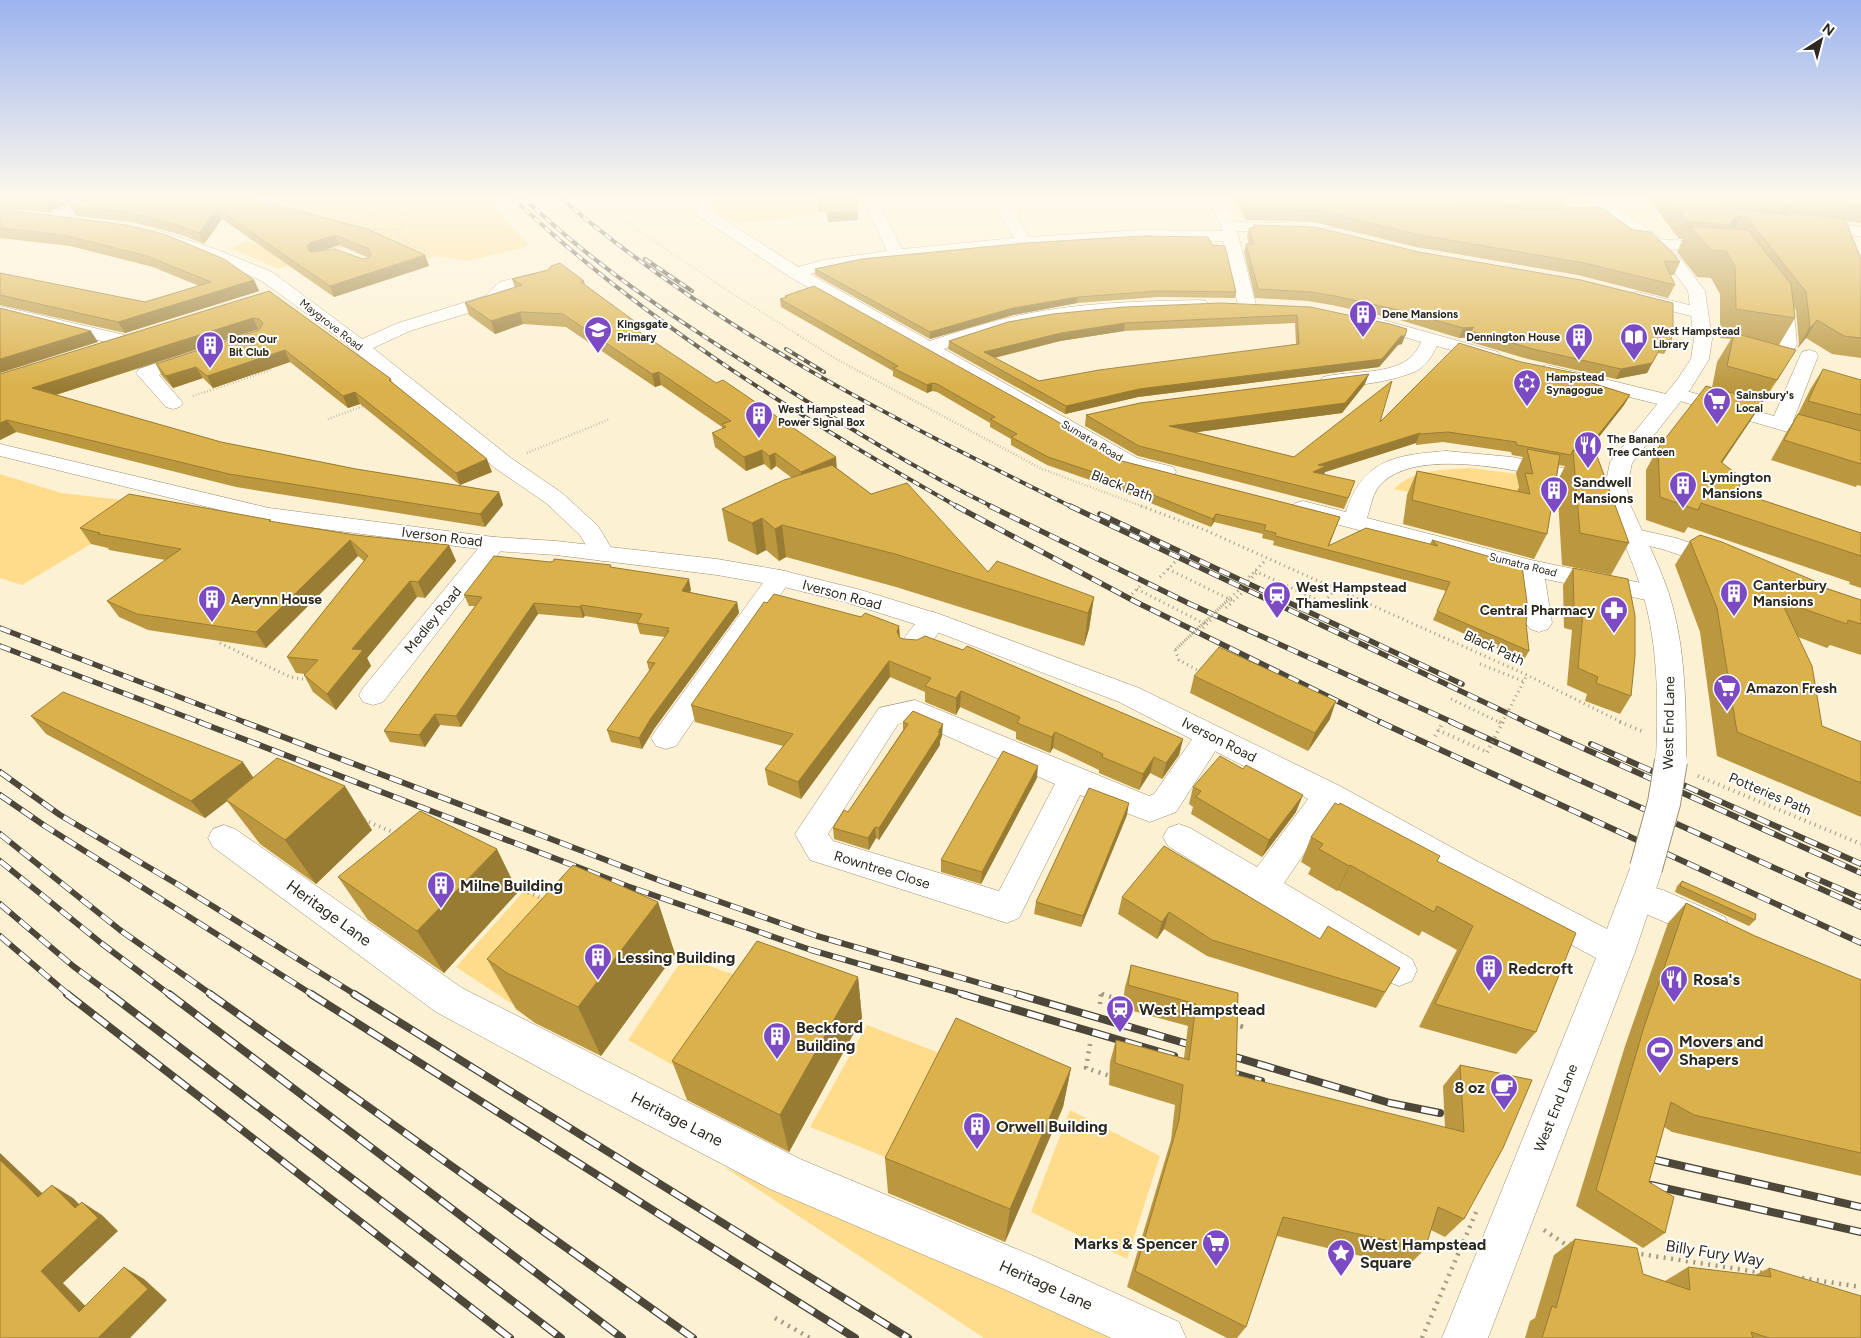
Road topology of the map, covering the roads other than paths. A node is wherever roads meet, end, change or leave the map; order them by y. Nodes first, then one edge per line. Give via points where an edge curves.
1 (230, 261) edge
2 (778, 261) edge
3 (840, 261) edge
4 (1241, 261) edge
5 (1674, 261) edge
6 (286, 269) edge
7 (796, 273) junction
8 (266, 276) junction
9 (546, 276) edge
10 (1762, 280) edge
11 (286, 290) junction
12 (1623, 294) edge
13 (267, 296) edge
14 (0, 311) edge
15 (1699, 312) junction
16 (1350, 316) edge
17 (322, 317) junction
18 (302, 323) edge
19 (145, 335) edge
20 (1433, 338) junction
21 (126, 341) junction
22 (1788, 344) edge
23 (360, 347) junction
24 (927, 348) junction
25 (90, 352) edge
26 (211, 352) edge
27 (1809, 356) dead end
28 (1505, 360) edge
29 (1533, 368) edge
30 (1314, 383) edge
31 (1673, 397) junction
32 (173, 403) road end
33 (1090, 416) edge
34 (1062, 423) junction
35 (1781, 424) junction
36 (1861, 447) edge
37 (0, 450) edge
38 (1185, 478) edge
39 (1616, 487) junction
40 (1289, 505) edge
41 (1354, 522) junction
42 (1631, 535) junction
43 (494, 544) junction
44 (603, 554) junction
45 (1530, 568) junction
46 (1744, 569) edge
47 (780, 578) junction
48 (1656, 594) junction
49 (932, 621) junction
50 (1539, 623) dead end
51 (912, 647) edge
52 (373, 695) dead end
53 (1210, 736) junction
54 (666, 738) dead end
55 (1073, 779) junction
56 (1329, 795) junction
57 (1179, 837) dead end
58 (224, 838) dead end
59 (1641, 883) junction
60 (1262, 887) junction
61 (1740, 940) edge
62 (1617, 952) junction
63 (1399, 970) edge
64 (1163, 1338) edge
65 (1466, 1338) edge

1 - 8 street, Maygrove Road
2 - 7 street, Sumatra Road
3 - 7 street
4 - 24 street via 1256,305 1138,306 1081,311 1026,319
5 - 15 street, West End Lane via 1696,291
6 - 8 street
7 - 24 street, Sumatra Road
8 - 11 street, Maygrove Road
9 - 23 street via 505,286 491,300 404,327
10 - 22 street via 1785,311
11 - 13 street
11 - 17 street, Maygrove Road
12 - 15 street
14 - 21 street
15 - 31 street, West End Lane via 1703,339 1700,359
16 - 20 street
17 - 18 street
17 - 23 street, Maygrove Road
19 - 21 street
20 - 28 street
20 - 30 street via 1418,361 1404,369
21 - 25 street
23 - 44 street, Maygrove Road via 503,463 554,498 590,531
24 - 34 street, Sumatra Road
26 - 32 street via 146,373
27 - 35 street
29 - 31 street via 1592,375
31 - 35 street
31 - 39 street, West End Lane via 1621,462
33 - 34 street
34 - 38 street, Sumatra Road via 1129,463
35 - 36 street
37 - 43 street, Iverson Road via 269,514
39 - 41 street via 1519,464 1460,456 1420,460 1390,466 1369,483
39 - 42 street, West End Lane via 1618,502
40 - 41 street, Sumatra Road
41 - 45 street, Sumatra Road
42 - 46 street
42 - 48 street, West End Lane
43 - 44 street, Iverson Road
43 - 52 street, Medley Road
44 - 47 street, Iverson Road
45 - 48 street, Sumatra Road
45 - 50 street
47 - 49 street, Iverson Road
47 - 54 street
48 - 59 street, West End Lane, bridge via 1668,654 1672,696 1671,752 1664,803
49 - 51 street
49 - 53 street, Iverson Road via 1129,695
53 - 55 street, Rowntree Close via 1166,803 1150,810
53 - 56 street, Iverson Road
55 - 55 street, Rowntree Close via 915,710 889,715 811,834 822,851 1007,908
56 - 60 street
56 - 62 street, Iverson Road
57 - 60 street
58 - 64 street, Heritage Lane via 449,1000 557,1058 785,1174 1022,1274
59 - 61 street via 1651,900
59 - 62 street, West End Lane
60 - 63 street
62 - 65 street, West End Lane

